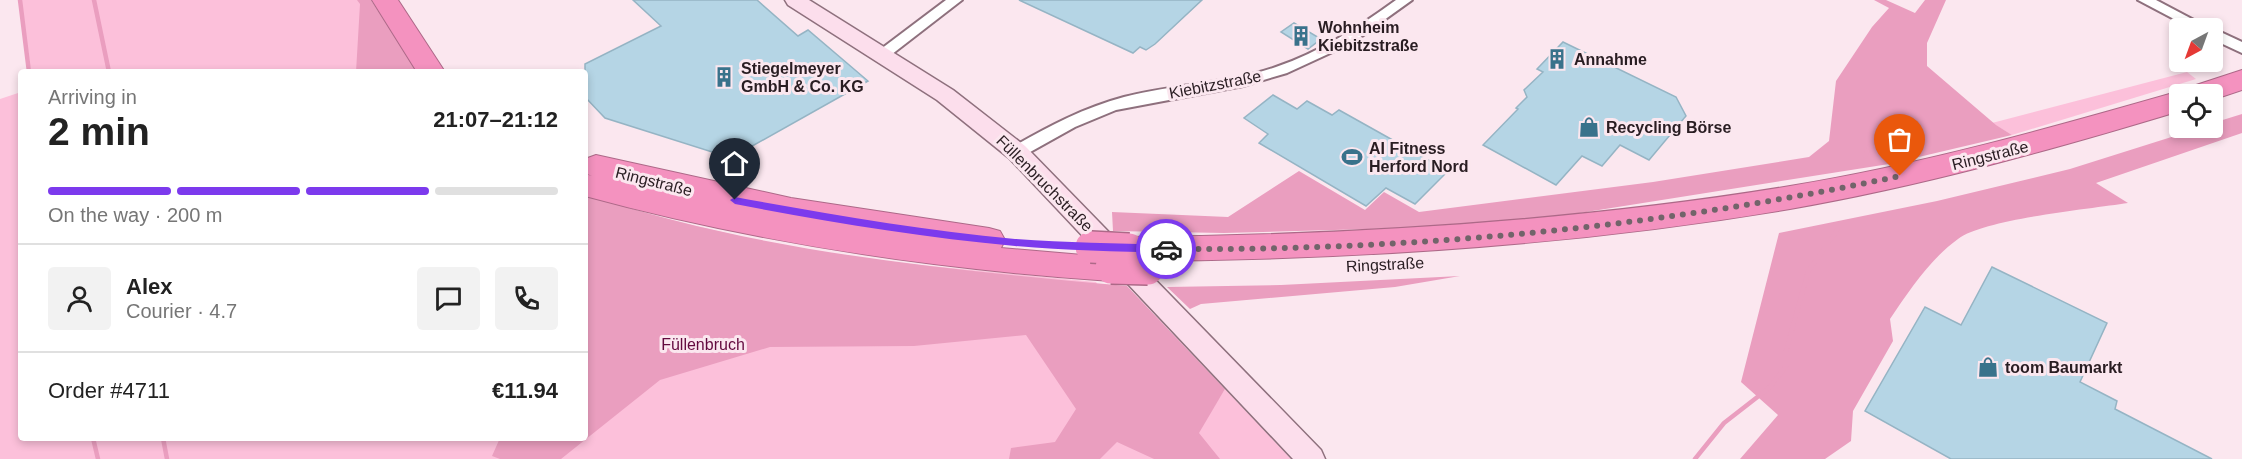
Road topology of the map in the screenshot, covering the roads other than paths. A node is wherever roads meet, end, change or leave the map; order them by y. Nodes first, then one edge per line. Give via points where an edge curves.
1 (385, 0) edge
2 (795, 0) edge
3 (955, 0) edge
4 (1406, 0) edge
5 (2145, 0) edge
6 (2182, 18) edge
7 (2223, 38) edge
8 (2239, 46) edge
9 (882, 55) junction
10 (429, 69) edge
11 (2242, 80) edge
12 (2223, 86) edge
13 (2242, 102) edge
14 (2169, 104) edge
15 (2223, 108) edge
16 (2169, 126) edge
17 (1017, 152) junction
18 (588, 164) edge
19 (588, 186) edge
20 (1120, 258) junction
21 (1311, 459) edge

1 - 10 highway
2 - 9 street, Füllenbruchstraße
3 - 9 street
4 - 17 street, Kiebitzstraße via 1348,40 1283,69 1223,86 1124,103 1059,128
5 - 6 street
7 - 8 street
9 - 17 street, Füllenbruchstraße via 945,95
11 - 12 highway
13 - 15 highway
14 - 20 highway, Ringstraße via 1942,167 1698,212 1434,242
16 - 20 highway, Ringstraße via 1974,181 1861,205 1709,231 1548,252 1286,269
17 - 21 street, Füllenbruchstraße
18 - 20 highway, Ringstraße via 717,197 855,223
19 - 20 highway, Ringstraße via 713,218 844,244 942,256

